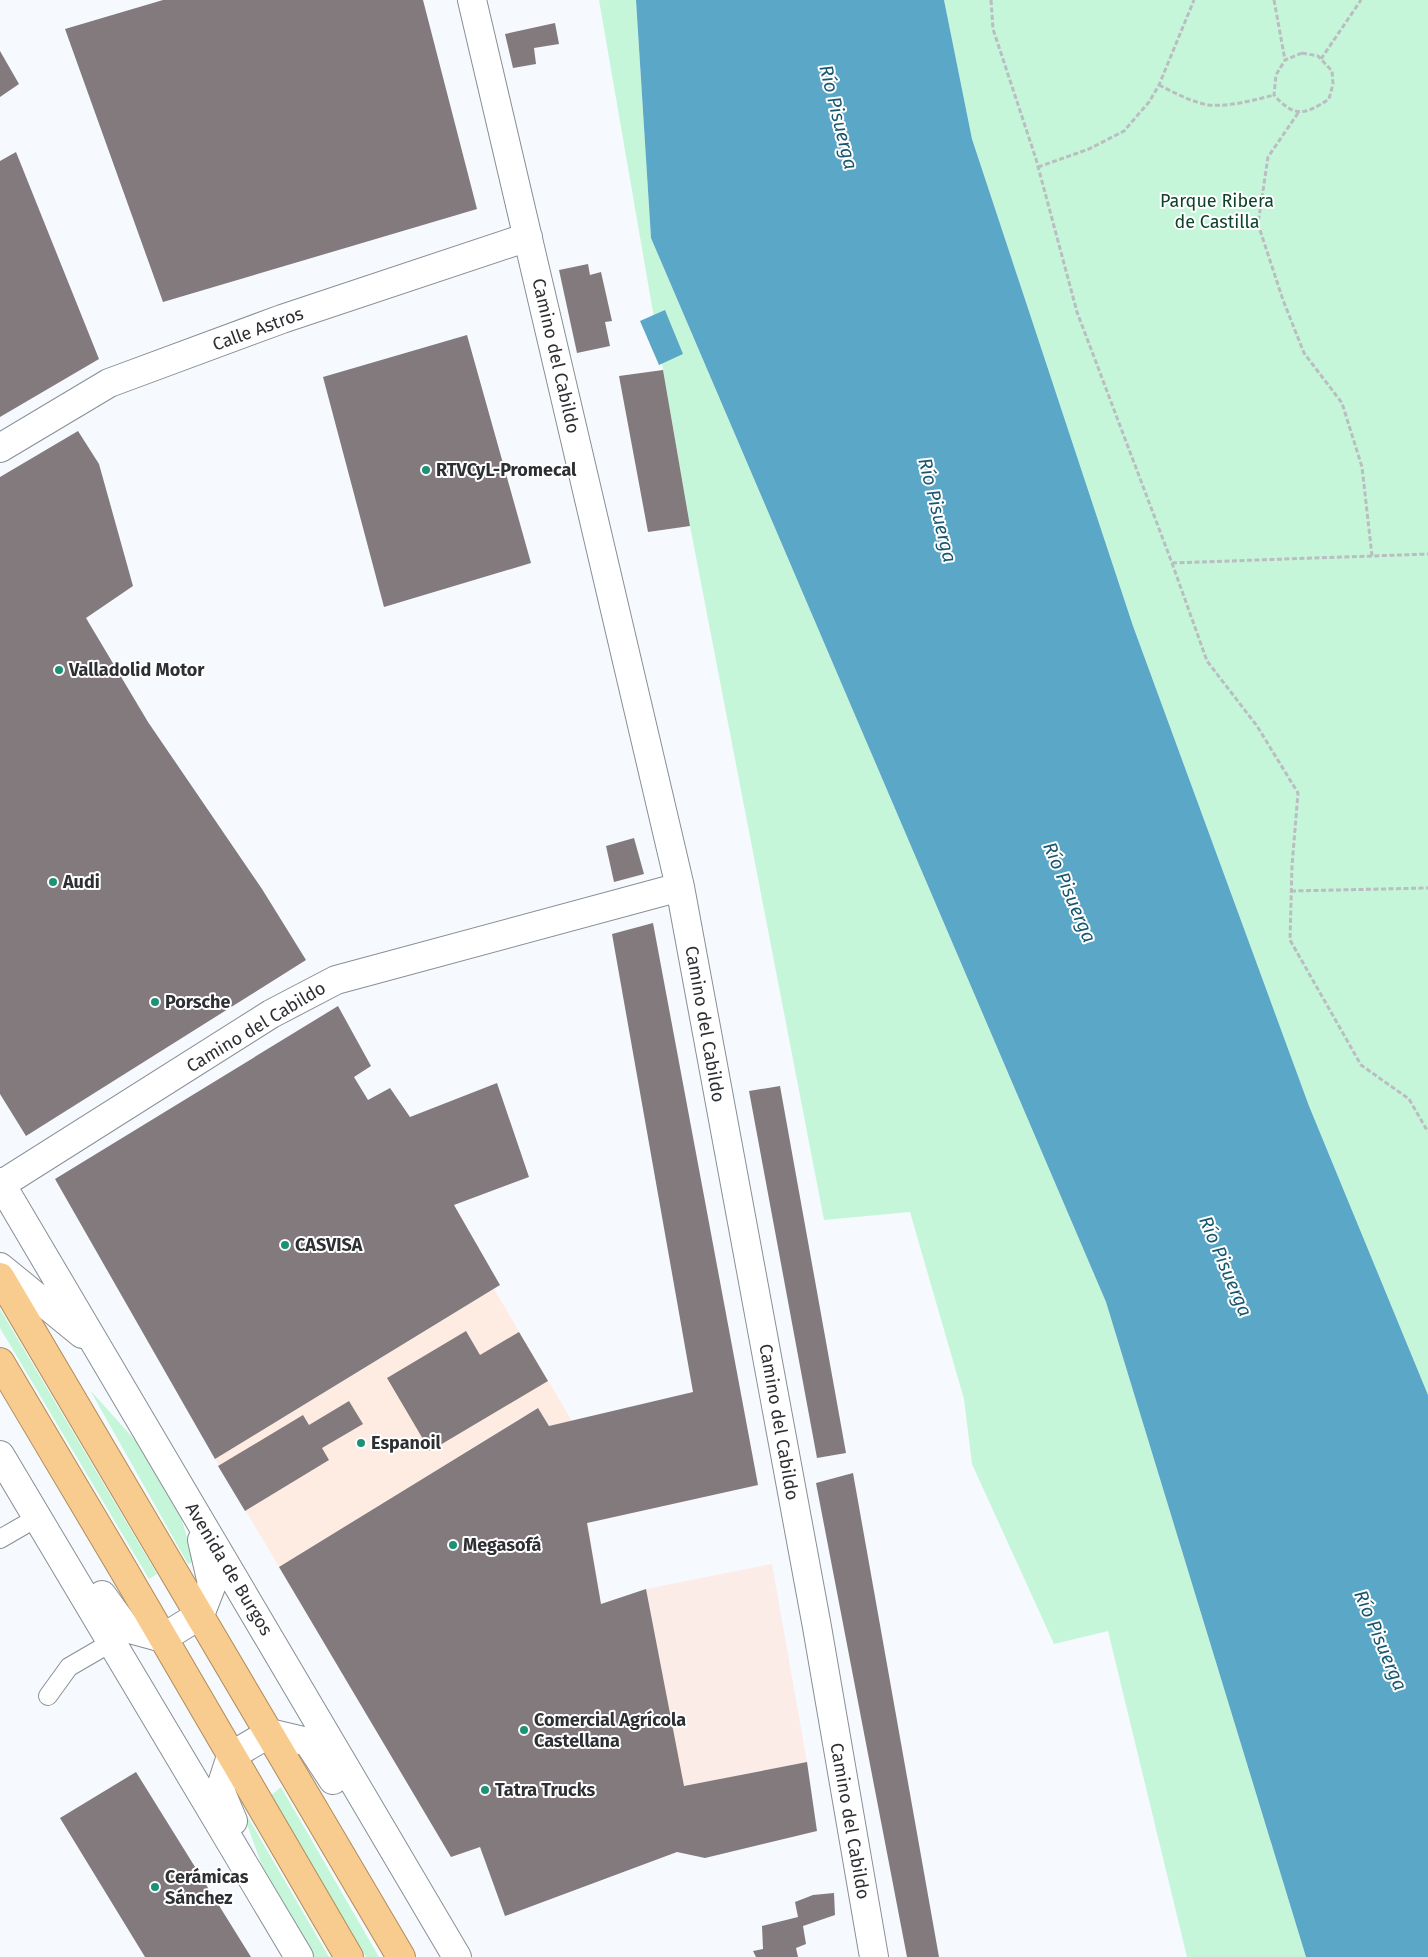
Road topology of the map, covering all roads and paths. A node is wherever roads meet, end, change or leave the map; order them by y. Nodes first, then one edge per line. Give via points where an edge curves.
1 (472, 0) edge
2 (991, 0) edge
3 (1194, 0) edge
4 (1274, 0) edge
5 (1361, 0) edge
6 (1321, 59) junction
7 (1285, 60) junction
8 (1159, 85) junction
9 (1274, 95) junction
10 (1298, 113) junction
11 (1038, 167) junction
12 (528, 237) junction
13 (0, 448) edge
14 (1428, 554) edge
15 (1372, 556) junction
16 (1172, 563) junction
17 (680, 887) junction
18 (1428, 888) edge
19 (1291, 891) junction
20 (1428, 1132) edge
21 (1, 1183) edge
22 (0, 1267) edge
23 (0, 1277) edge
24 (96, 1346) junction
25 (0, 1362) edge
26 (0, 1434) edge
27 (0, 1454) edge
28 (195, 1512) junction
29 (38, 1517) junction
30 (0, 1539) edge
31 (200, 1616) junction
32 (163, 1638) junction
33 (112, 1642) junction
34 (48, 1696) dead end
35 (270, 1733) junction
36 (231, 1756) junction
37 (266, 1901) junction
38 (299, 1957) edge
39 (349, 1957) edge
40 (401, 1957) edge
41 (448, 1957) edge
42 (457, 1957) edge
43 (874, 1957) edge

1 - 12 street, Camino del Cabildo
2 - 11 path via 994,29
3 - 8 path
4 - 7 path
5 - 6 path
6 - 7 path via 1302,53
6 - 10 path via 1332,71 1329,99 1313,110
7 - 9 path via 1276,75
8 - 9 path via 1185,98 1210,105
8 - 11 path via 1149,102 1124,130 1089,149
9 - 10 path via 1284,106
10 - 15 path via 1268,157 1258,224 1304,353 1342,403 1362,467
11 - 16 path via 1077,312
12 - 13 street, Calle Astros via 282,319 109,383
12 - 17 street, Camino del Cabildo
14 - 15 path
15 - 16 path
16 - 19 path via 1207,661 1257,726 1298,793
17 - 21 street, Camino del Cabildo via 336,980 271,1014
17 - 43 street, Camino del Cabildo
18 - 19 path
19 - 20 path via 1290,940 1362,1065 1409,1099
21 - 24 street, Avenida de Burgos
22 - 24 street
23 - 31 highway
24 - 28 street, Avenida de Burgos
25 - 32 highway
26 - 32 street via 42,1495 96,1587 126,1628
27 - 29 street
28 - 31 street via 212,1584
28 - 42 street, Avenida de Burgos
29 - 30 lane
29 - 33 street
31 - 32 street
31 - 35 highway
32 - 36 highway
33 - 34 lane via 68,1667
33 - 37 street
35 - 36 street
35 - 40 highway
35 - 41 street via 308,1742 404,1895
36 - 37 street via 220,1790
36 - 39 highway
37 - 38 street

